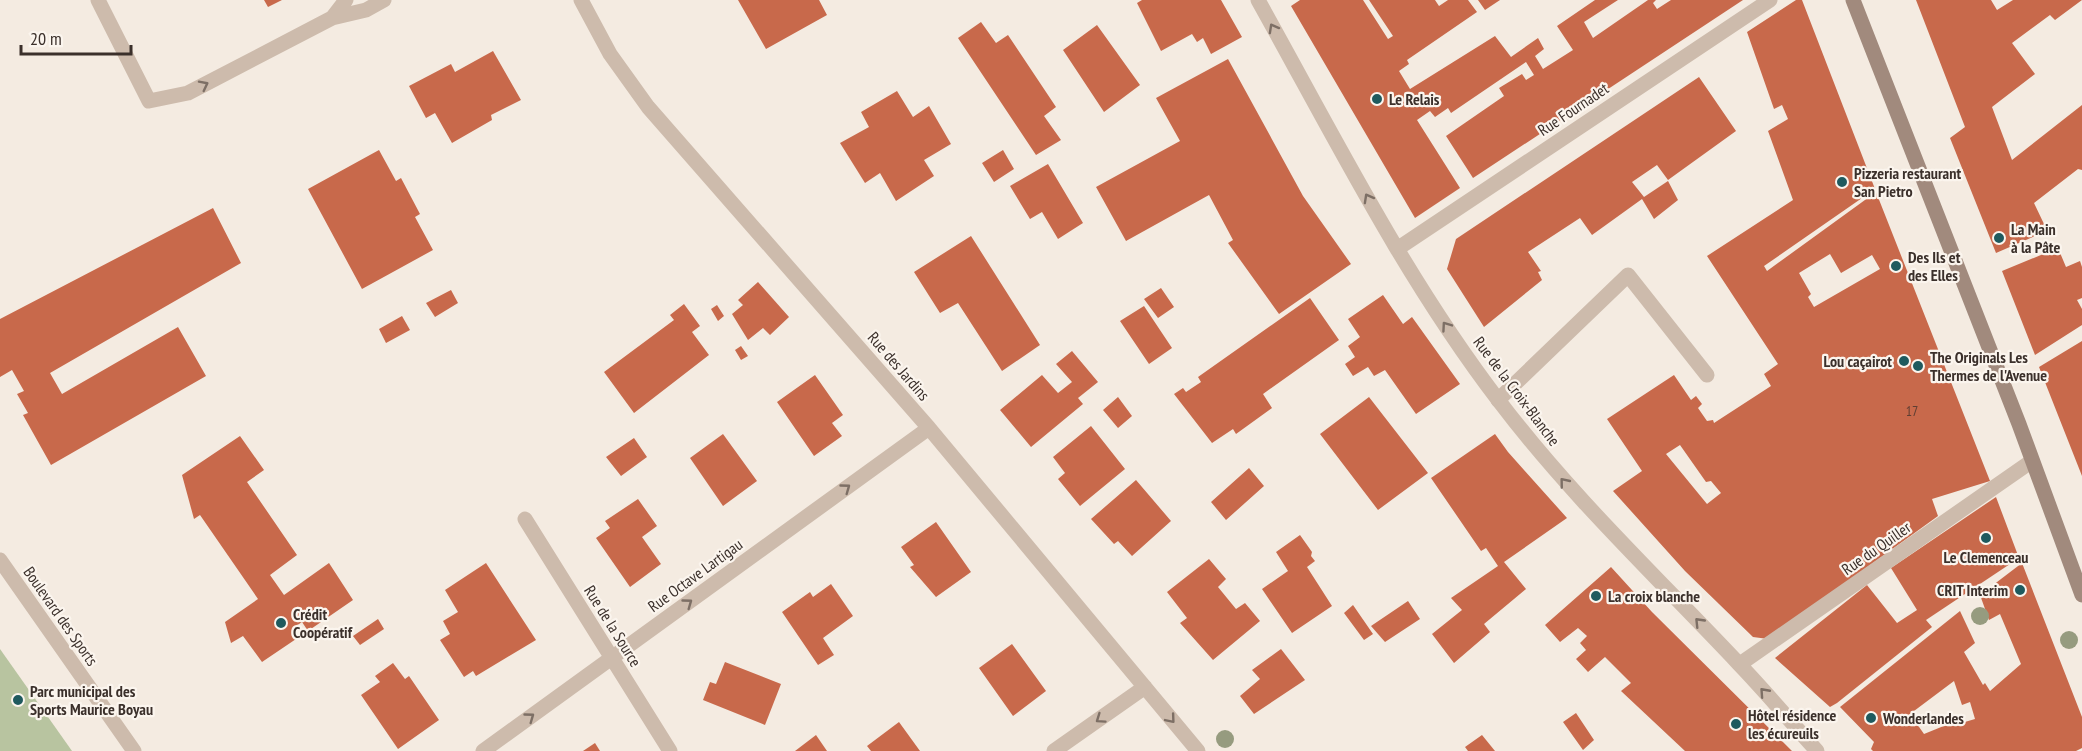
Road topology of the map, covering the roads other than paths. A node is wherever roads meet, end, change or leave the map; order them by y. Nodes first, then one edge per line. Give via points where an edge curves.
1 (98, 0) edge
2 (346, 0) edge
3 (384, 0) edge
4 (582, 0) edge
5 (1258, 0) edge
6 (1770, 0) edge
7 (1853, 0) edge
8 (332, 18) junction
9 (1397, 249) junction
10 (1707, 375) dead end
11 (1498, 400) junction
12 (929, 428) junction
13 (2032, 461) junction
14 (525, 519) dead end
15 (0, 561) edge
16 (2082, 595) edge
17 (612, 658) junction
18 (1740, 664) junction
19 (1145, 687) junction
20 (134, 751) edge
21 (483, 751) edge
22 (670, 751) edge
23 (1054, 751) edge
24 (1198, 751) edge
25 (1817, 751) edge

1 -> 8 street via 149,101 188,93
2 - 8 street
3 - 8 street via 366,10
4 - 12 street, Rue des Jardins via 610,54 648,107
9 -> 5 street, Rue de la Croix-Blanche
6 - 9 street, Rue Fournadet
7 - 13 main road
11 -> 9 street, Rue de la Croix-Blanche
10 - 11 street via 1628,276
18 -> 11 street, Rue de la Croix-Blanche via 1570,489
17 -> 12 street, Rue Octave Lartigau
12 - 19 street, Rue des Jardins
13 - 16 main road
13 - 18 street, Rue du Quiller
14 - 17 street, Rue de la Source
15 - 20 street, Boulevard des Sports
21 -> 17 street, Rue Octave Lartigau
17 - 22 street, Rue de la Source
25 -> 18 street, Rue de la Croix-Blanche
19 -> 23 street
19 -> 24 street, Rue des Jardins

